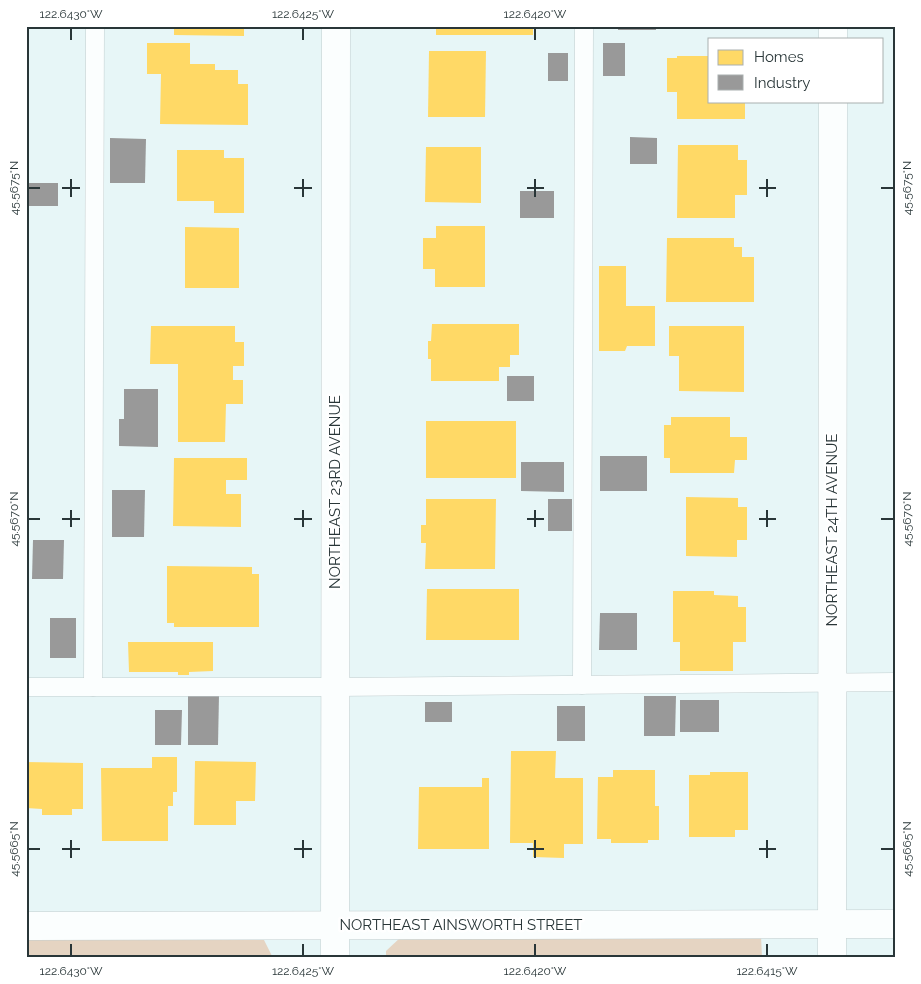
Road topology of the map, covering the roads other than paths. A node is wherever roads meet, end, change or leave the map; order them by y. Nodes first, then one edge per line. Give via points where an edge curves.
1 (95, 26) edge
2 (336, 26) edge
3 (584, 26) edge
4 (833, 102) edge
5 (832, 682) junction
6 (895, 682) edge
7 (582, 685) junction
8 (26, 687) edge
9 (93, 687) junction
10 (334, 687) junction
11 (832, 924) junction
12 (895, 924) edge
13 (26, 926) edge
14 (336, 926) junction
15 (335, 958) edge
16 (832, 958) edge

1 - 9 lane
2 - 10 street, NORTHEAST 23RD AVENUE
3 - 7 lane
4 - 5 street, NORTHEAST 24TH AVENUE
5 - 6 lane
5 - 7 lane
5 - 11 street, NORTHEAST 24TH AVENUE
7 - 10 lane
8 - 9 lane
9 - 10 lane
10 - 14 street, NORTHEAST 23RD AVENUE
11 - 12 street, NORTHEAST AINSWORTH STREET
11 - 14 street, NORTHEAST AINSWORTH STREET
11 - 16 street, NORTHEAST 24TH AVENUE
13 - 14 street, NORTHEAST AINSWORTH STREET
14 - 15 street, NORTHEAST 23RD AVENUE

